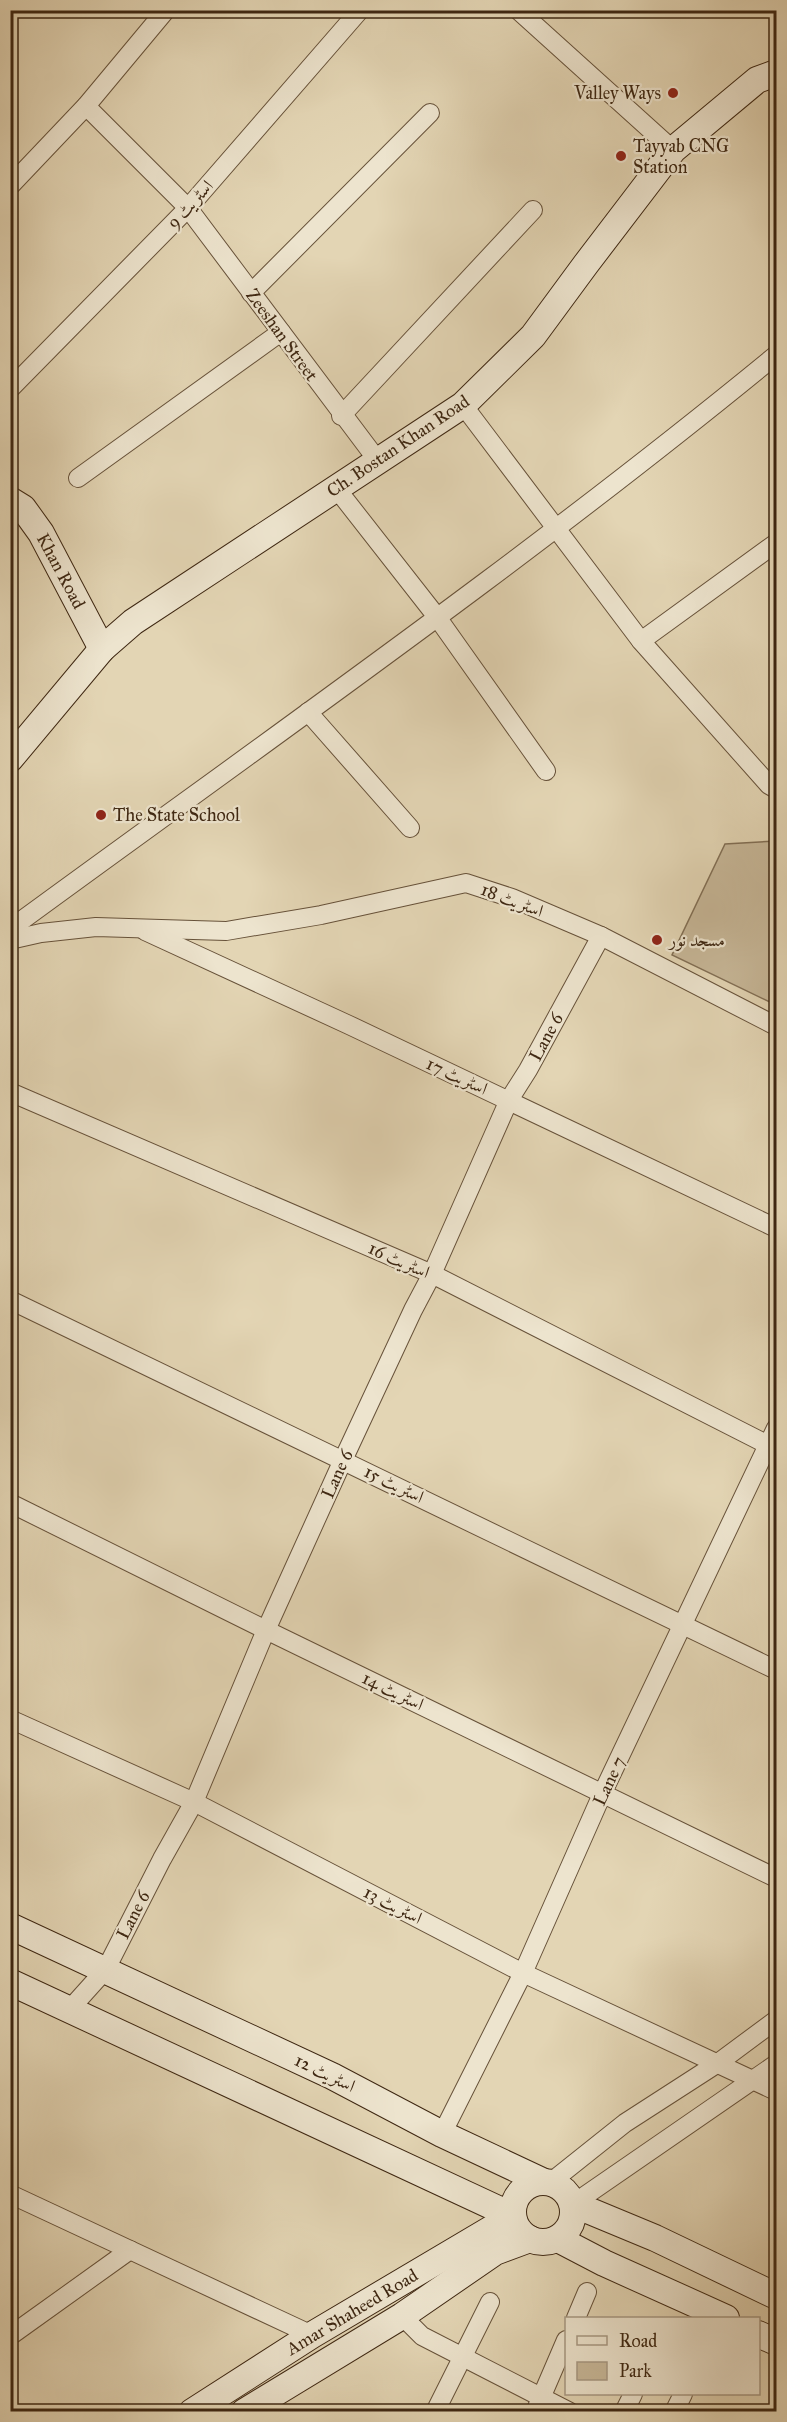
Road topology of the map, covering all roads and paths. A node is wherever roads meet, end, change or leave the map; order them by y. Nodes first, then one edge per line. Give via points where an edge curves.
1 (166, 10) edge
2 (360, 10) edge
3 (518, 10) edge
4 (777, 73) edge
5 (86, 106) junction
6 (430, 113) dead end
7 (673, 150) junction
8 (10, 186) edge
9 (188, 208) junction
10 (533, 210) dead end
11 (251, 293) junction
12 (281, 332) junction
13 (777, 355) edge
14 (10, 389) edge
15 (463, 405) junction
16 (341, 416) junction
17 (378, 461) junction
18 (78, 478) dead end
19 (336, 488) junction
20 (10, 500) edge
21 (555, 528) junction
22 (777, 543) edge
23 (436, 617) junction
24 (641, 641) junction
25 (102, 650) junction
26 (308, 711) junction
27 (10, 759) edge
28 (546, 771) dead end
29 (777, 789) edge
30 (410, 828) dead end
31 (136, 927) junction
32 (10, 929) edge
33 (601, 936) junction
34 (10, 940) edge
35 (777, 1026) edge
36 (10, 1092) edge
37 (509, 1100) junction
38 (777, 1228) edge
39 (432, 1274) junction
40 (10, 1300) edge
41 (777, 1428) edge
42 (772, 1447) edge
43 (343, 1460) junction
44 (10, 1503) edge
45 (684, 1624) junction
46 (266, 1630) junction
47 (777, 1670) edge
48 (10, 1719) edge
49 (603, 1792) junction
50 (194, 1802) junction
51 (777, 1878) edge
52 (10, 1926) edge
53 (106, 1969) junction
54 (523, 1972) junction
55 (10, 1982) edge
56 (70, 2009) junction
57 (777, 2020) edge
58 (718, 2063) junction
59 (777, 2064) edge
60 (754, 2079) junction
61 (777, 2091) edge
62 (442, 2134) junction
63 (546, 2181) junction
64 (10, 2194) edge
65 (573, 2204) junction
66 (513, 2216) junction
67 (530, 2239) junction
68 (558, 2239) junction
69 (130, 2250) junction
70 (587, 2292) dead end
71 (777, 2296) edge
72 (490, 2302) dead end
73 (402, 2316) junction
74 (577, 2317) edge
75 (722, 2317) edge
76 (312, 2334) junction
77 (760, 2334) edge
78 (10, 2337) edge
79 (777, 2342) edge
80 (565, 2345) edge
81 (461, 2356) junction
82 (632, 2395) edge
83 (682, 2395) edge
84 (539, 2404) edge
85 (196, 2410) edge
86 (244, 2412) edge
87 (435, 2412) edge
88 (570, 2412) edge
89 (624, 2412) edge
90 (674, 2412) edge

1 - 5 street
2 - 9 street, اسٹریٹ 9
3 - 7 street
4 - 7 main road, Ch. Bostan Khan Road via 757,80
5 - 8 street
5 - 9 street, Zeeshan Street
6 - 11 street
7 - 15 main road, Ch. Bostan Khan Road via 533,336
9 - 11 street, Zeeshan Street
9 - 14 street, اسٹریٹ 9
10 - 16 street
11 - 12 street, Zeeshan Street
12 - 16 street, Zeeshan Street
12 - 18 street
13 - 21 street
15 - 17 main road, Ch. Bostan Khan Road
15 - 21 street
16 - 17 street, Zeeshan Street
17 - 19 main road, Ch. Bostan Khan Road
19 - 23 street
19 - 25 main road, Ch. Bostan Khan Road via 133,621
20 - 25 main road, Khan Road via 23,508 41,532
21 - 23 street
21 - 24 street
22 - 24 street
23 - 26 street
23 - 28 street
24 - 29 street via 769,785
25 - 27 main road, Ch. Bostan Khan Road
26 - 30 street
26 - 32 street
31 - 33 street, اسٹریٹ 18 via 226,931 466,883
31 - 34 street, اسٹریٹ 18 via 87,928
31 - 37 street, اسٹریٹ 17
33 - 35 street, اسٹریٹ 18
33 - 37 street, Lane 6
36 - 39 street, اسٹریٹ 16
37 - 38 street, اسٹریٹ 17
37 - 39 street, Lane 6
39 - 42 street, اسٹریٹ 16
39 - 43 street, Lane 6
40 - 43 street, اسٹریٹ 15
41 - 42 street, Lane 7
42 - 45 street, Lane 7
43 - 45 street, اسٹریٹ 15
43 - 46 street, Lane 6
44 - 46 street, اسٹریٹ 14
45 - 47 street, اسٹریٹ 15
45 - 49 street, Lane 7
46 - 49 street, اسٹریٹ 14
46 - 50 street, Lane 6
48 - 50 street, اسٹریٹ 13
49 - 51 street, اسٹریٹ 14
49 - 54 street, Lane 7
50 - 53 street, Lane 6
50 - 54 street, اسٹریٹ 13
52 - 53 main road, اسٹریٹ 12
53 - 56 street, Lane 6
53 - 62 main road, اسٹریٹ 12 via 332,2076
54 - 58 street, اسٹریٹ 13
54 - 62 street, Lane 7
55 - 56 main road
56 - 66 main road
57 - 58 street
58 - 60 street, اسٹریٹ 13
58 - 63 street via 625,2123
59 - 60 street
60 - 61 street, اسٹریٹ 13
60 - 65 street
62 - 63 main road, اسٹریٹ 12
63 - 65 main road via 561,2187
63 - 66 main road via 523,2189 516,2197
64 - 69 street
65 - 68 main road via 571,2224
65 - 71 main road via 656,2238
66 - 67 main road
66 - 76 main road, Amar Shaheed Road
67 - 68 main road
67 - 73 main road, Amar Shaheed Road via 495,2252
68 - 75 main road
69 - 76 street
69 - 78 street
70 - 74 street
72 - 81 street
73 - 81 street via 423,2336
73 - 86 main road, Amar Shaheed Road
76 - 85 main road, Amar Shaheed Road
77 - 79 main road
80 - 84 street
81 - 84 street
81 - 87 street
82 - 89 street
83 - 90 street
84 - 88 street

